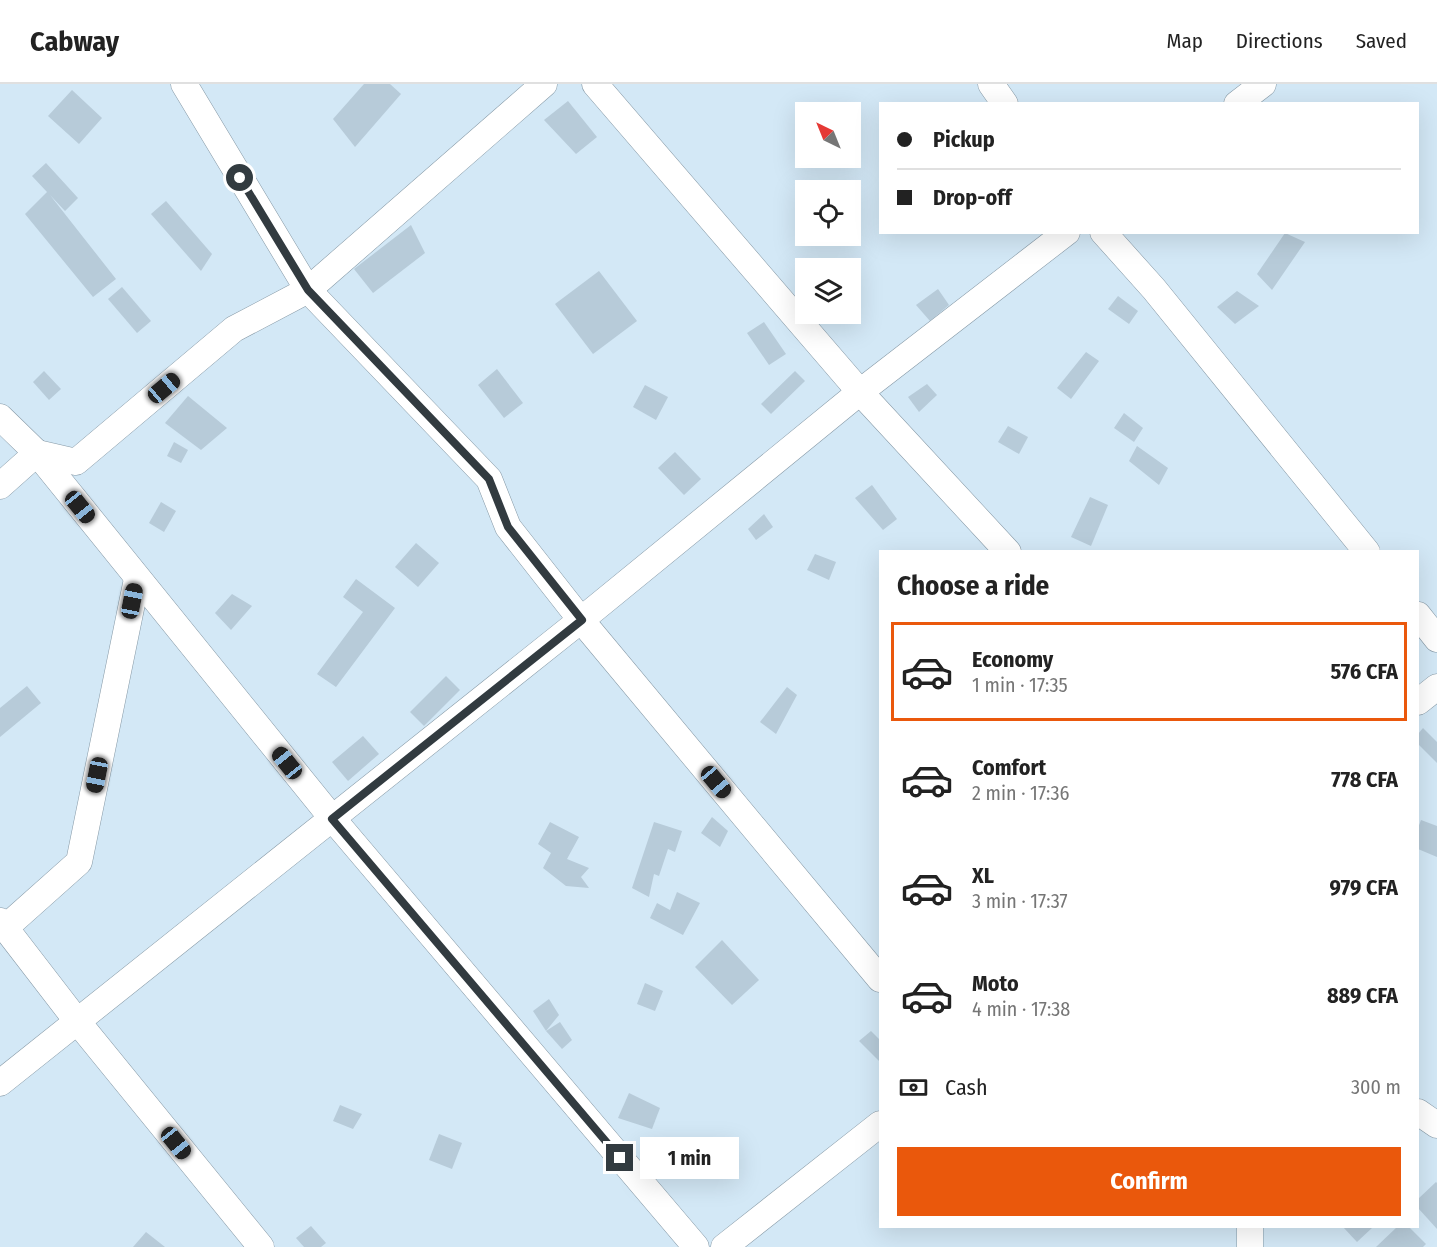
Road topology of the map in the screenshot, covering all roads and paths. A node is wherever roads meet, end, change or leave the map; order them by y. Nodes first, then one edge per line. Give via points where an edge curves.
1 (184, 84) edge
2 (544, 84) edge
3 (595, 84) edge
4 (991, 84) edge
5 (1263, 84) edge
6 (1004, 102) edge
7 (1240, 102) edge
8 (1064, 234) edge
9 (1104, 234) edge
10 (308, 290) junction
11 (860, 392) junction
12 (0, 417) edge
13 (37, 453) junction
14 (0, 486) edge
15 (1006, 550) edge
16 (1365, 550) edge
17 (136, 579) junction
18 (1419, 616) edge
19 (582, 620) junction
20 (1437, 639) edge
21 (1437, 687) edge
22 (1419, 701) edge
23 (332, 819) junction
24 (3, 924) edge
25 (879, 978) edge
26 (77, 1021) junction
27 (0, 1083) edge
28 (1419, 1113) edge
29 (879, 1125) edge
30 (1437, 1125) edge
31 (1250, 1228) edge
32 (261, 1247) edge
33 (696, 1247) edge
34 (724, 1247) edge
35 (1250, 1247) edge

1 - 10 street
2 - 10 street
3 - 11 street
4 - 6 street
5 - 7 street
8 - 11 street
9 - 16 street via 1154,289
10 - 13 street via 234,329 76,462
10 - 19 street via 489,479 508,527
11 - 15 street
11 - 19 street
12 - 13 street
13 - 14 street
13 - 17 street
17 - 23 street
17 - 24 street via 79,862
18 - 20 street
19 - 23 street
19 - 25 street
21 - 22 street
23 - 26 street
23 - 33 street
24 - 26 street
26 - 27 street
26 - 32 street
28 - 30 street
29 - 34 street
31 - 35 street

